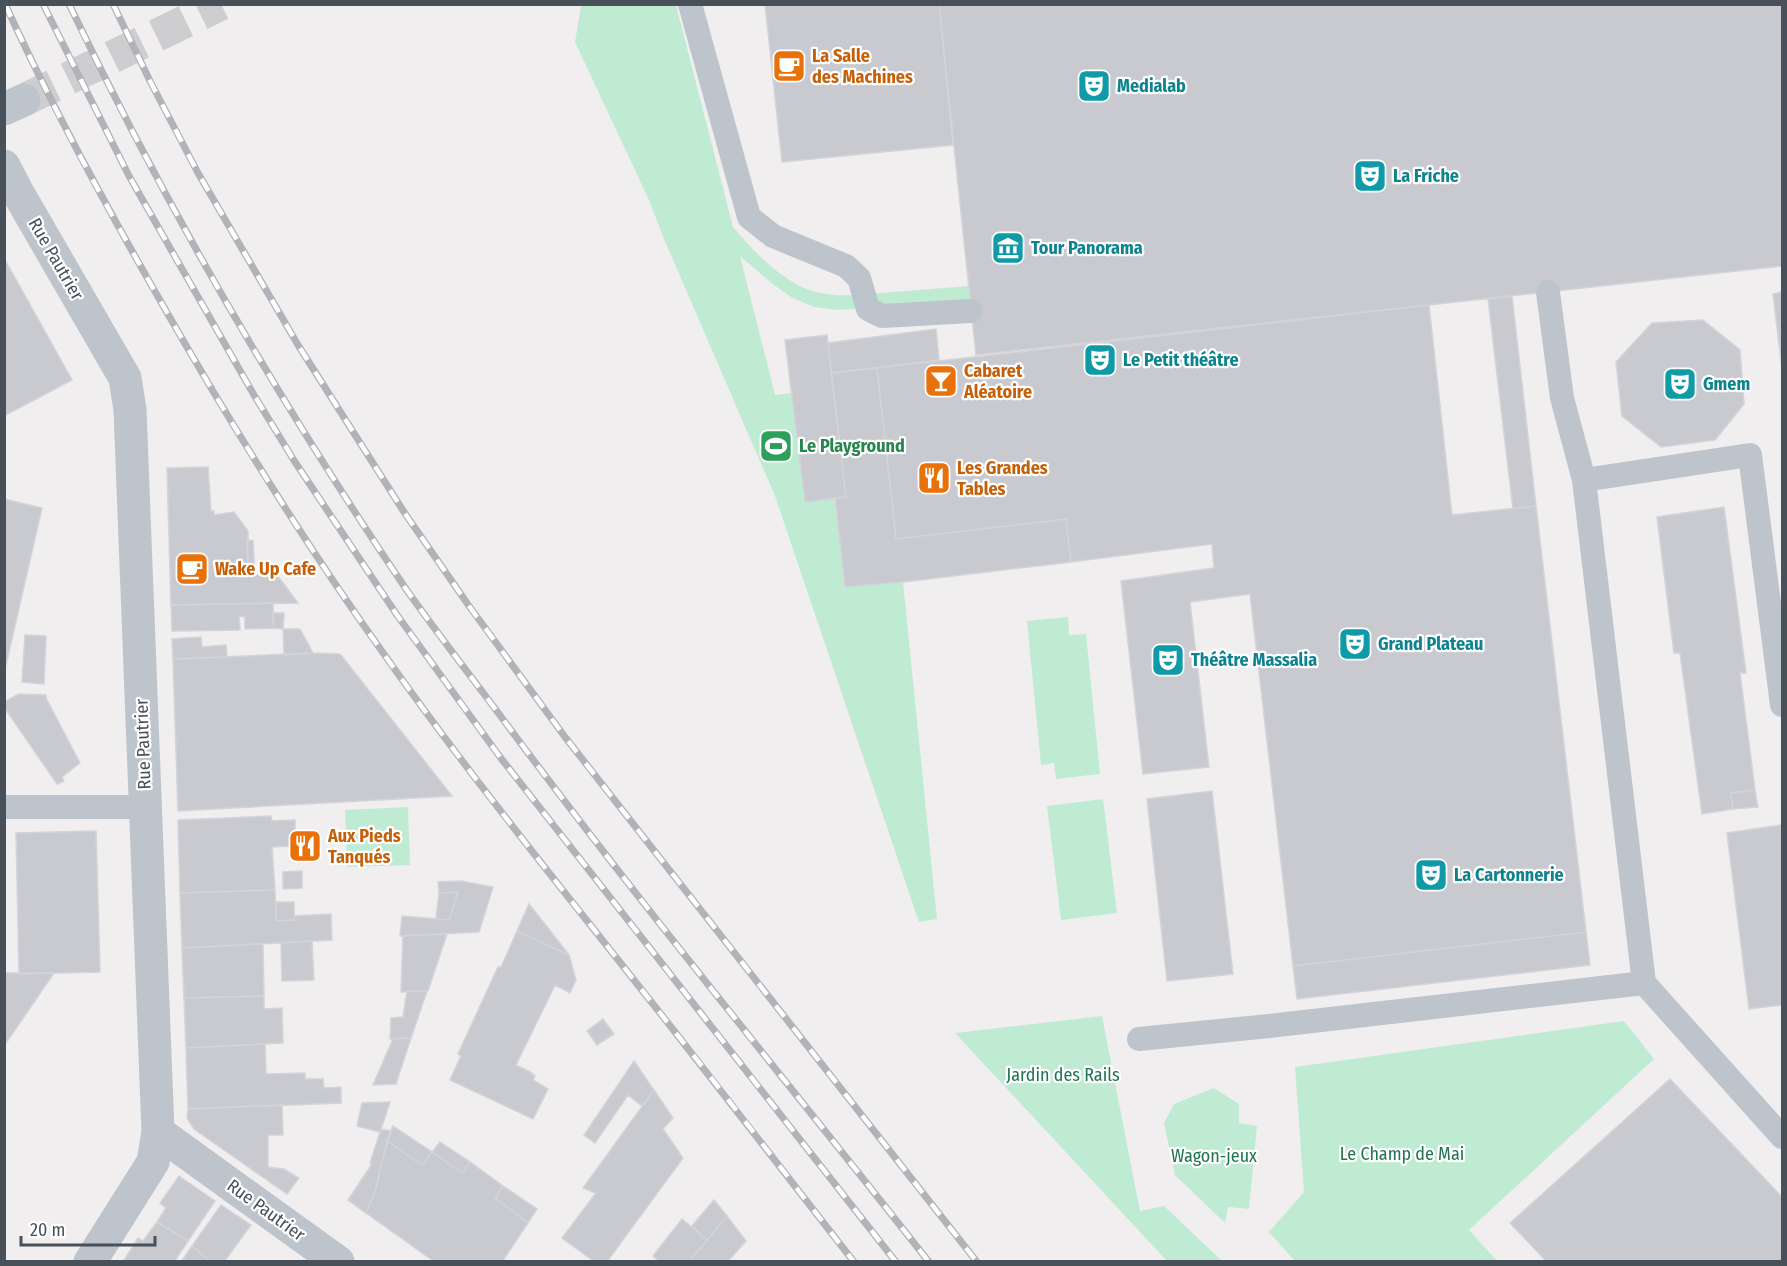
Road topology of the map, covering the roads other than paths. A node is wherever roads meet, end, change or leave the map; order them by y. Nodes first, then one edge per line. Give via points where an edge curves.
1 (690, 4) edge
2 (4, 166) edge
3 (1548, 292) dead end
4 (971, 311) dead end
5 (1584, 480) junction
6 (1782, 705) edge
7 (4, 807) edge
8 (145, 807) junction
9 (1644, 983) junction
10 (1139, 1039) dead end
11 (158, 1132) junction
12 (1782, 1137) edge
13 (90, 1262) edge
14 (338, 1262) edge

1 - 4 lane via 749,217 773,236 846,266 859,278 868,309 882,316
2 - 8 street, Rue Pautrier via 125,378 130,410
3 - 5 lane via 1562,398
5 - 6 lane via 1750,455
5 - 9 lane
7 - 8 lane
8 - 11 street, Rue Pautrier
9 - 10 lane
9 - 12 lane
11 - 13 street via 153,1162
11 - 14 street, Rue Pautrier

